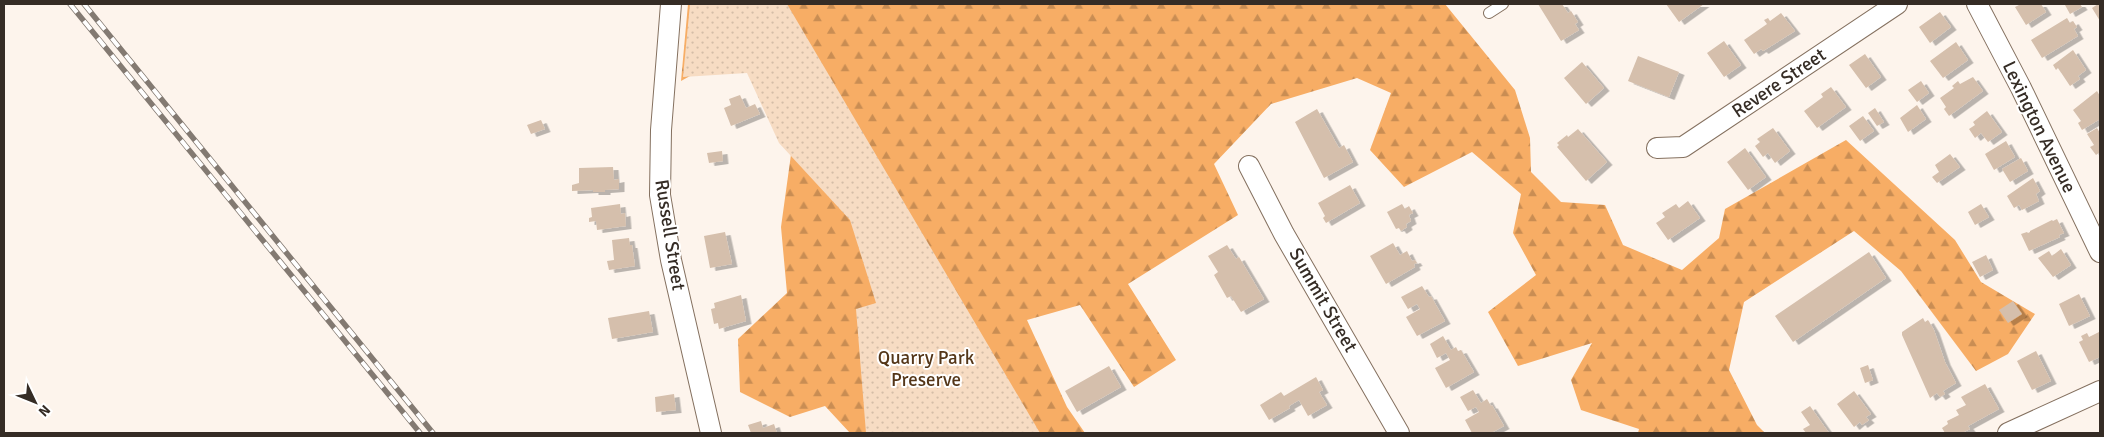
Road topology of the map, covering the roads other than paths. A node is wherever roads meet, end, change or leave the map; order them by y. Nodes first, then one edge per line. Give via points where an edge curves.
1 (671, 4) edge
2 (1503, 4) edge
3 (1897, 4) edge
4 (1977, 4) edge
5 (1489, 13) dead end
6 (1657, 148) dead end
7 (1248, 166) dead end
8 (2100, 252) edge
9 (2100, 391) edge
10 (710, 433) edge
11 (1399, 433) edge
12 (2008, 433) edge

1 - 10 street, Russell Street via 661,130 660,195 671,260
2 - 5 lane
3 - 6 street, Revere Street via 1683,148
4 - 8 street, Lexington Avenue
7 - 11 street, Summit Street
9 - 12 street

